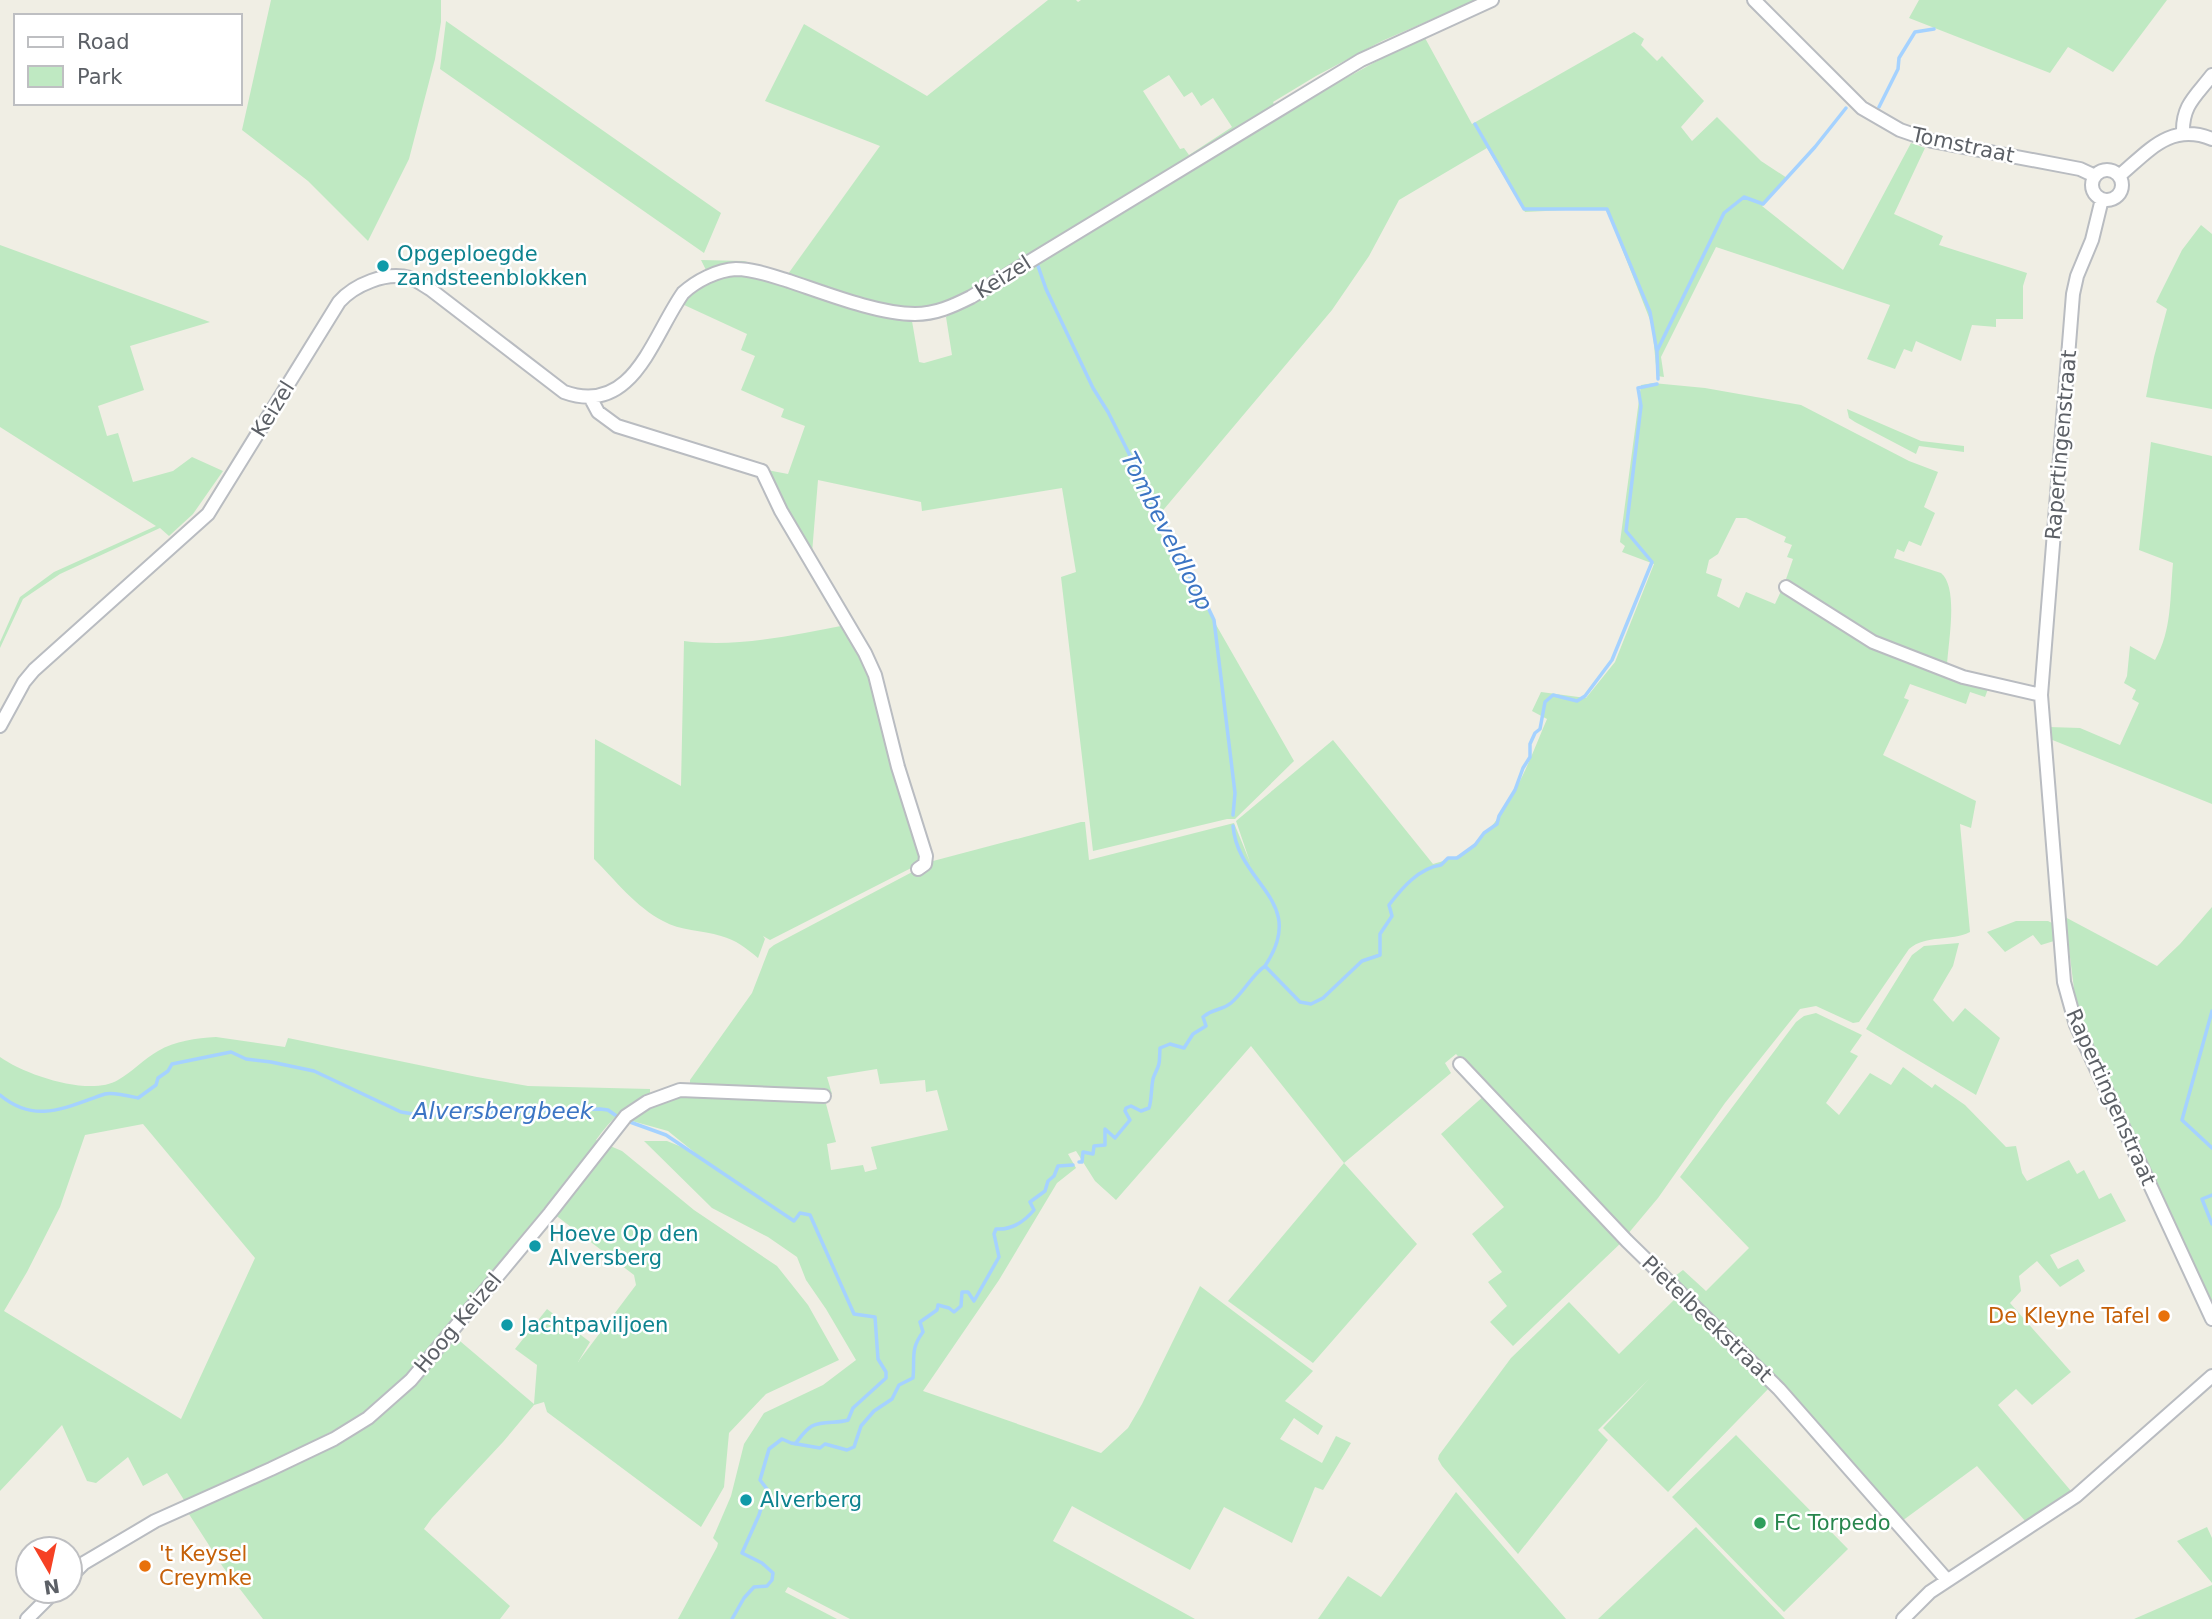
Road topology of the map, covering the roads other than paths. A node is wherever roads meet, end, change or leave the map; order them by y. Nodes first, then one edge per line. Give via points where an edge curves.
1 (1492, 0) edge
2 (1754, 0) edge
3 (2212, 75) edge
4 (2183, 133) junction
5 (2212, 139) edge
6 (2095, 176) junction
7 (2119, 176) junction
8 (2102, 200) junction
9 (590, 397) junction
10 (1786, 587) dead end
11 (2040, 695) junction
12 (0, 726) edge
13 (918, 869) dead end
14 (1460, 1064) dead end
15 (824, 1096) dead end
16 (2212, 1319) edge
17 (2212, 1376) edge
18 (84, 1564) edge
19 (1947, 1580) junction
20 (41, 1605) edge
21 (27, 1619) edge
22 (1903, 1619) edge

1 - 9 street, Keizel via 1349,66 971,297 939,311 914,314 734,269 693,284 682,293 630,379 604,396
2 - 6 street, Tomstraat via 1862,107 1900,130
3 - 4 street via 2186,108
4 - 5 street
4 - 7 street via 2155,144
6 - 7 street via 2107,170
6 - 8 street via 2093,191
7 - 8 street via 2120,192
8 - 11 street, Rapertingenstraat via 2073,294
9 - 12 street, Keizel via 564,392 410,278 388,278 349,290 208,514 34,670
9 - 13 street via 598,412 617,426 762,471 875,675 926,856
10 - 11 street via 1872,642 1963,677
11 - 16 street, Rapertingenstraat via 2069,1005
14 - 19 street, Pietelbeekstraat via 1627,1241 1779,1389
15 - 18 street, Hoog Keizel via 680,1090 647,1102 626,1116 411,1380 368,1418 334,1439 155,1521
17 - 19 street via 2076,1496
19 - 22 street
20 - 21 street

